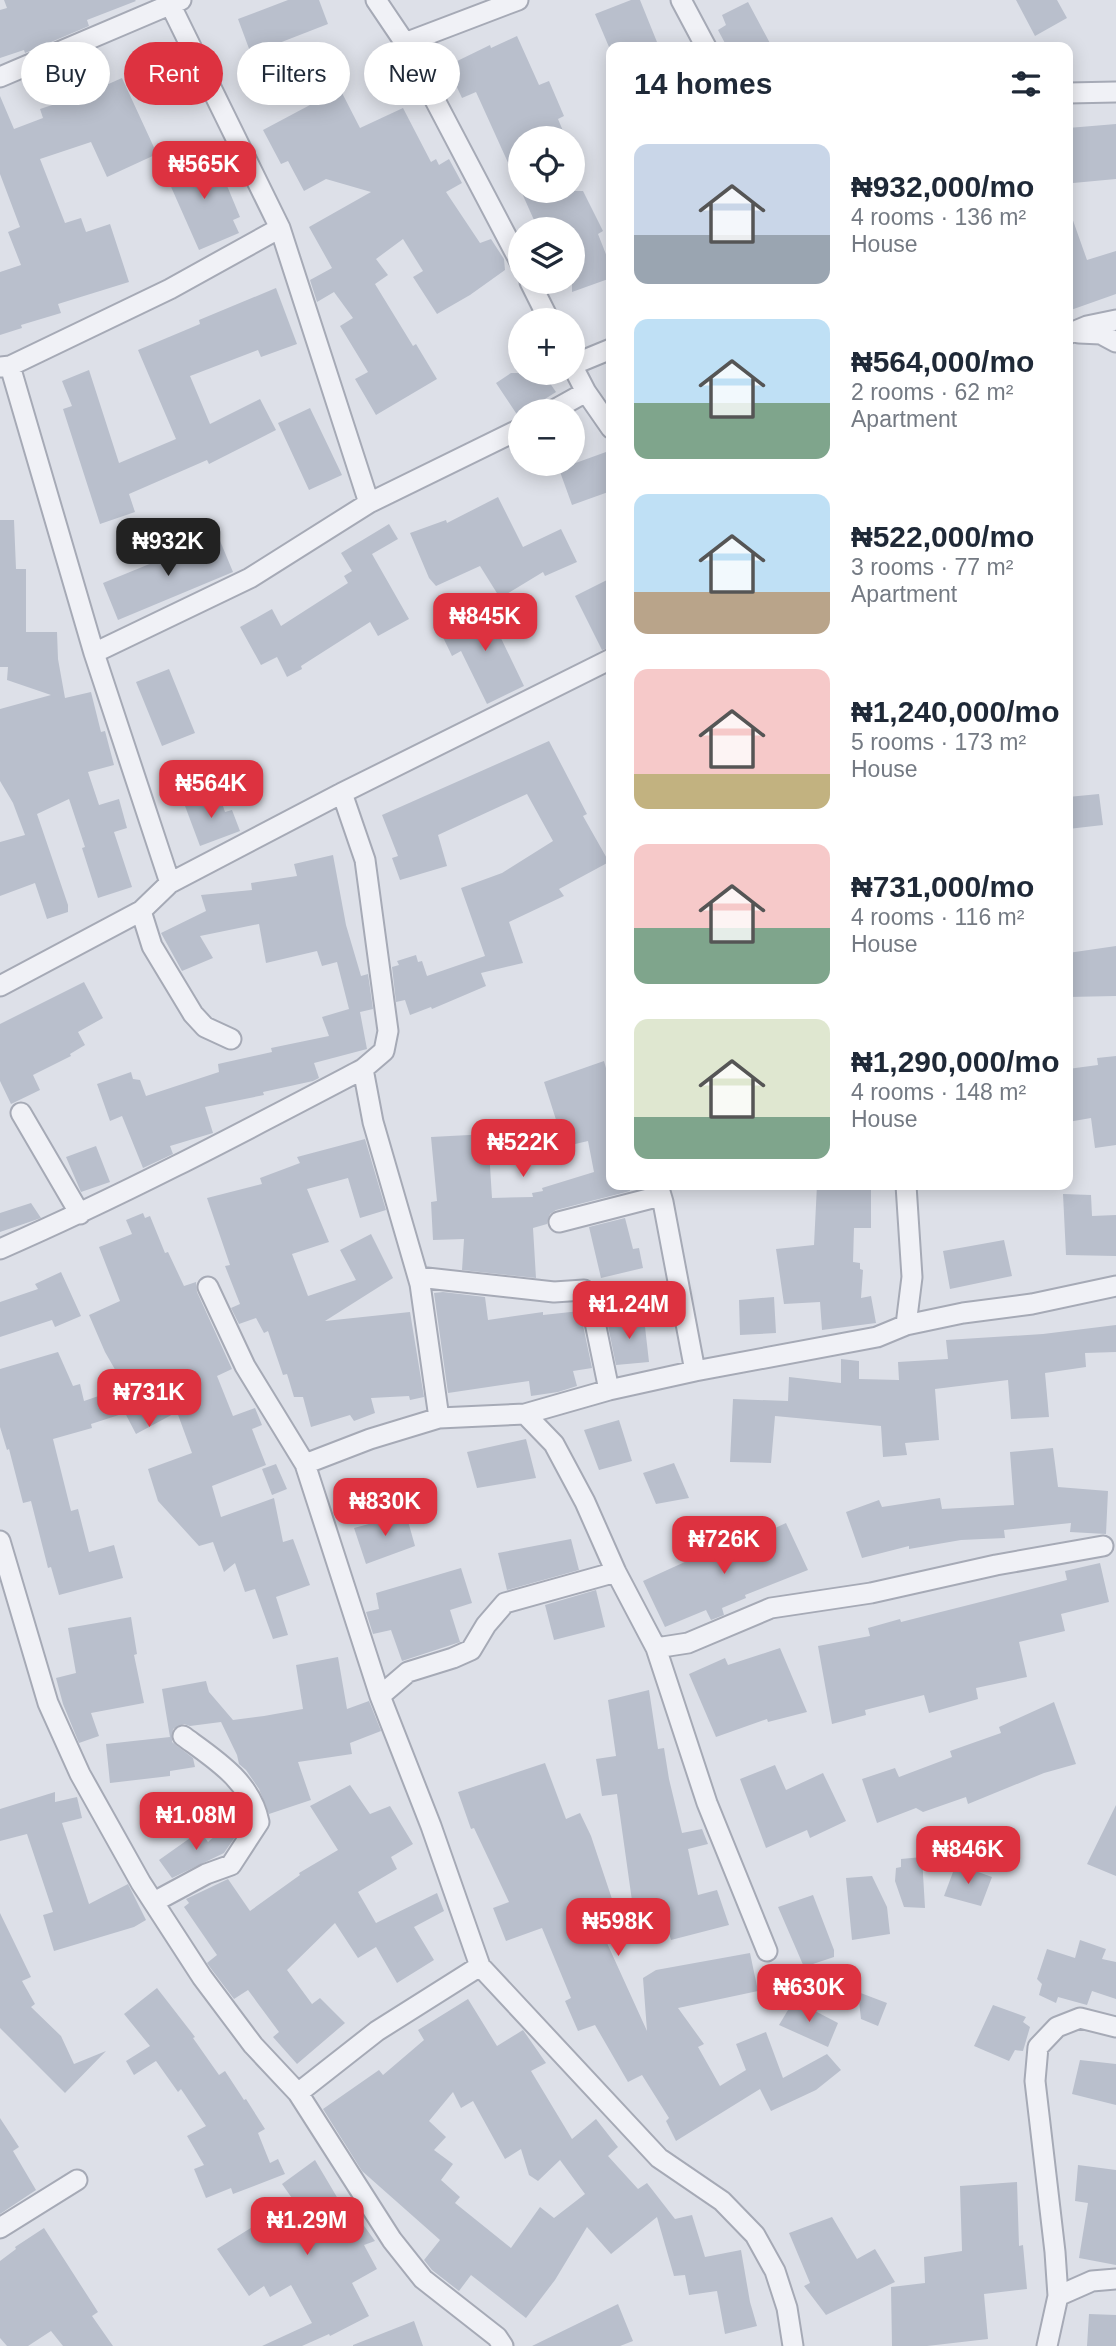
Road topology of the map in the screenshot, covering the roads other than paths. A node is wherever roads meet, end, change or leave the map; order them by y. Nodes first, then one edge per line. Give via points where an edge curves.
1 (376, 0) edge
2 (518, 0) edge
3 (681, 0) edge
4 (176, 3) edge
5 (404, 42) edge
6 (408, 42) edge
7 (703, 42) edge
8 (0, 77) edge
9 (1116, 92) edge
10 (1073, 93) edge
11 (438, 105) edge
12 (280, 228) junction
13 (508, 239) edge
14 (1116, 320) edge
15 (1073, 331) edge
16 (1073, 333) edge
17 (1116, 342) edge
18 (606, 351) edge
19 (585, 360) edge
20 (5, 367) edge
21 (582, 385) edge
22 (586, 392) junction
23 (573, 399) edge
24 (606, 421) edge
25 (508, 435) edge
26 (369, 503) junction
27 (94, 653) junction
28 (606, 661) edge
29 (342, 793) junction
30 (170, 883) junction
31 (141, 911) junction
32 (0, 986) edge
33 (231, 1040) dead end
34 (363, 1069) junction
35 (21, 1113) dead end
36 (659, 1190) edge
37 (906, 1190) edge
38 (80, 1214) junction
39 (559, 1222) dead end
40 (0, 1249) edge
41 (418, 1277) junction
42 (1116, 1286) edge
43 (208, 1287) dead end
44 (906, 1325) junction
45 (695, 1371) junction
46 (609, 1390) junction
47 (525, 1414) junction
48 (439, 1418) junction
49 (305, 1464) junction
50 (0, 1541) edge
51 (1103, 1546) dead end
52 (616, 1572) junction
53 (656, 1648) junction
54 (380, 1696) junction
55 (183, 1736) dead end
56 (153, 1902) junction
57 (767, 1951) dead end
58 (480, 1966) junction
59 (1116, 2027) edge
60 (298, 2093) junction
61 (77, 2180) dead end
62 (0, 2228) edge
63 (1116, 2279) edge
64 (1058, 2296) junction
65 (503, 2346) edge
66 (793, 2346) edge
67 (1047, 2346) edge

1 - 5 street
2 - 6 street
3 - 7 street
4 - 8 street
4 - 12 street
9 - 10 street
11 - 13 street
12 - 20 street via 170,289
12 - 26 street
14 - 15 street
16 - 17 street via 1101,334
18 - 19 street
20 - 27 street
21 - 22 street
22 - 23 street
22 - 24 street
25 - 26 street
26 - 27 street via 250,578
27 - 30 street
28 - 29 street
29 - 30 street
29 - 34 street via 365,860 388,1031 384,1051
30 - 31 street
31 - 32 street
31 - 33 street via 152,946 193,1014 205,1027
34 - 38 street
34 - 41 street via 373,1122
35 - 38 street
36 - 39 street
36 - 45 street
37 - 44 street via 912,1278
38 - 40 street
41 - 46 street via 554,1292 584,1290 592,1303
41 - 48 street
42 - 44 street
43 - 49 street via 245,1366
44 - 45 street via 877,1337
45 - 46 street
46 - 47 street
47 - 48 street
47 - 52 street via 554,1444
48 - 49 street
49 - 54 street
50 - 56 street via 48,1703 80,1774
51 - 53 street via 996,1564 871,1593 771,1608 688,1643
52 - 53 street
52 - 54 street via 505,1603 471,1650 408,1672
53 - 57 street via 707,1803
54 - 58 street
55 - 56 street via 237,1779 259,1822 231,1865
56 - 60 street via 253,2045
58 - 60 street via 377,2031
58 - 66 street via 659,2158 722,2201 755,2235 775,2271
59 - 64 street via 1080,2018 1057,2027 1038,2047 1035,2081
60 - 65 street via 391,2240 423,2279
61 - 62 street
63 - 64 street via 1092,2281
64 - 67 street

